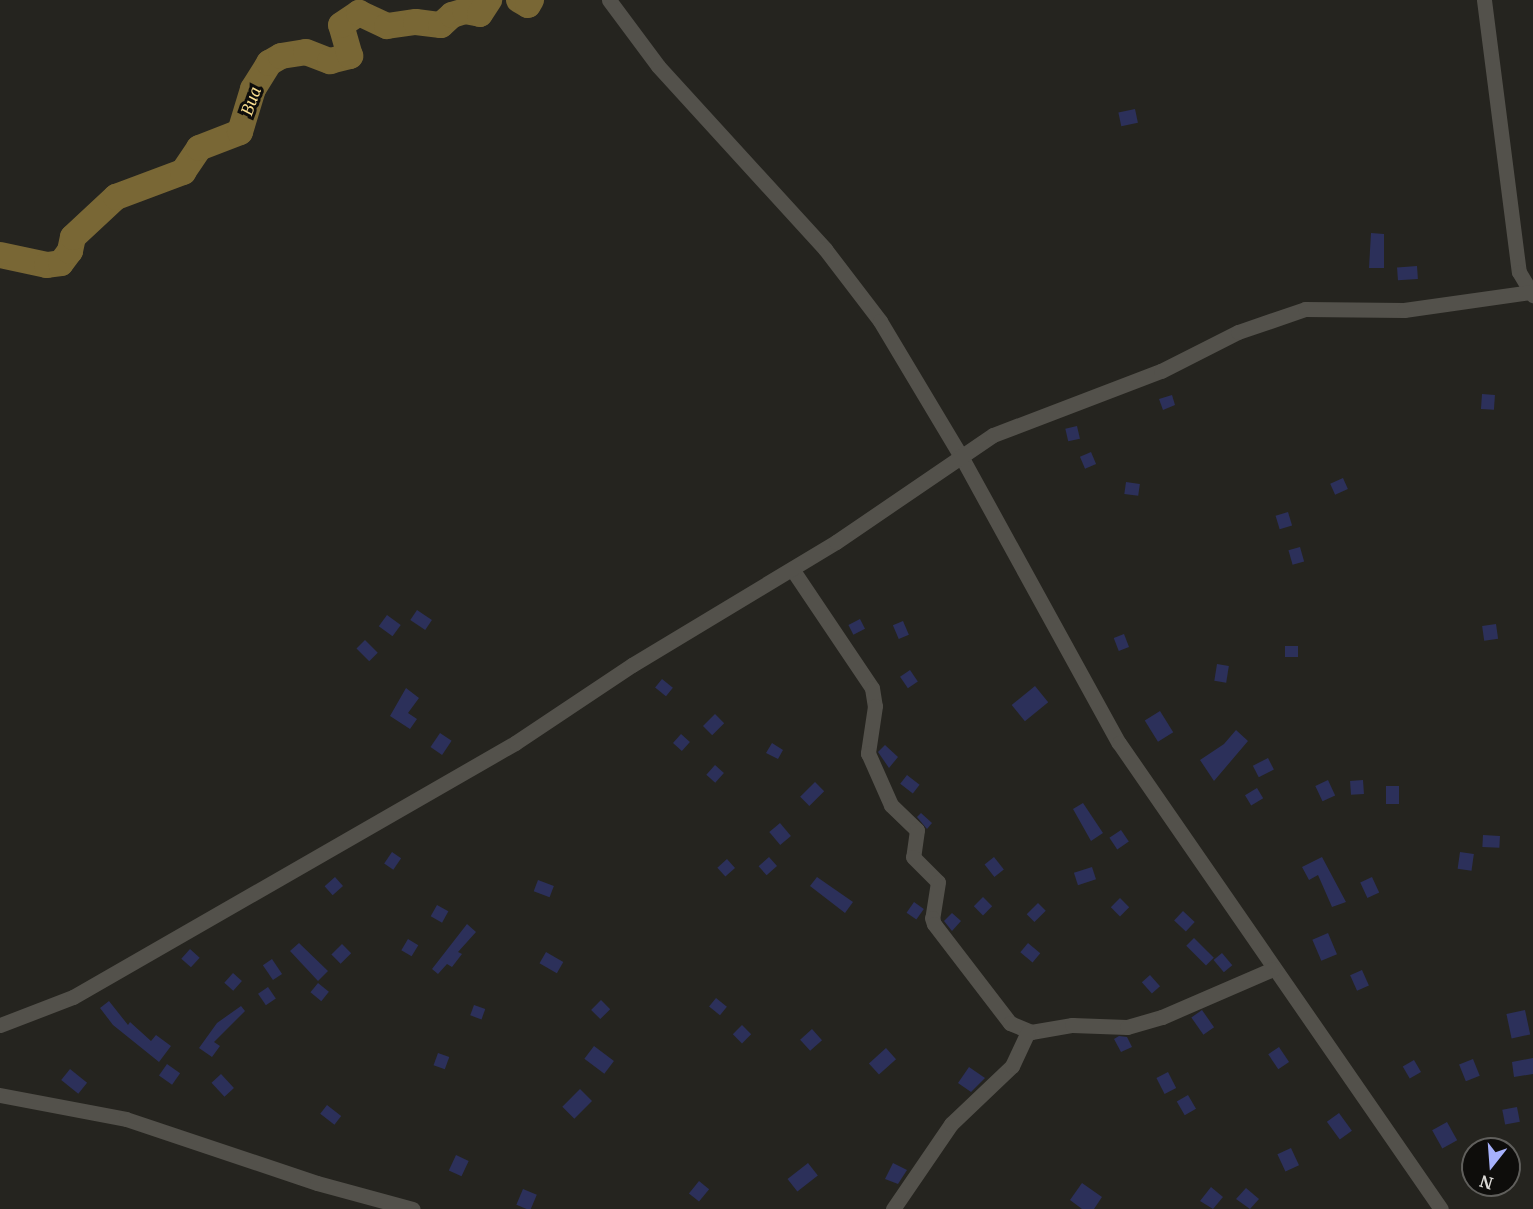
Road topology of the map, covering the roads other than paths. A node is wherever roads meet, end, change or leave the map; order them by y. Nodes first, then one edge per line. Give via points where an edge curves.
1 (609, 0) edge
2 (1484, 0) edge
3 (1532, 293) edge
4 (962, 458) junction
5 (792, 569) junction
6 (1274, 969) junction
7 (0, 1025) edge
8 (1028, 1031) junction
9 (0, 1095) edge
10 (413, 1209) edge
11 (893, 1209) edge
12 (1441, 1209) edge

1 - 4 street via 658,66 825,249 880,321
2 - 3 street via 1518,272
3 - 4 street via 1404,310 1305,309 1238,332 1161,371 993,435
4 - 5 street
4 - 6 street via 1119,742
5 - 7 street via 632,665 515,743 73,997
5 - 8 street via 872,688 874,706 868,753 891,805 917,830 913,857 938,882 934,924 1010,1023
6 - 8 street via 1162,1017 1127,1027 1072,1025
6 - 12 street
8 - 11 street via 1012,1066 951,1124
9 - 10 street via 117,1116 317,1183

